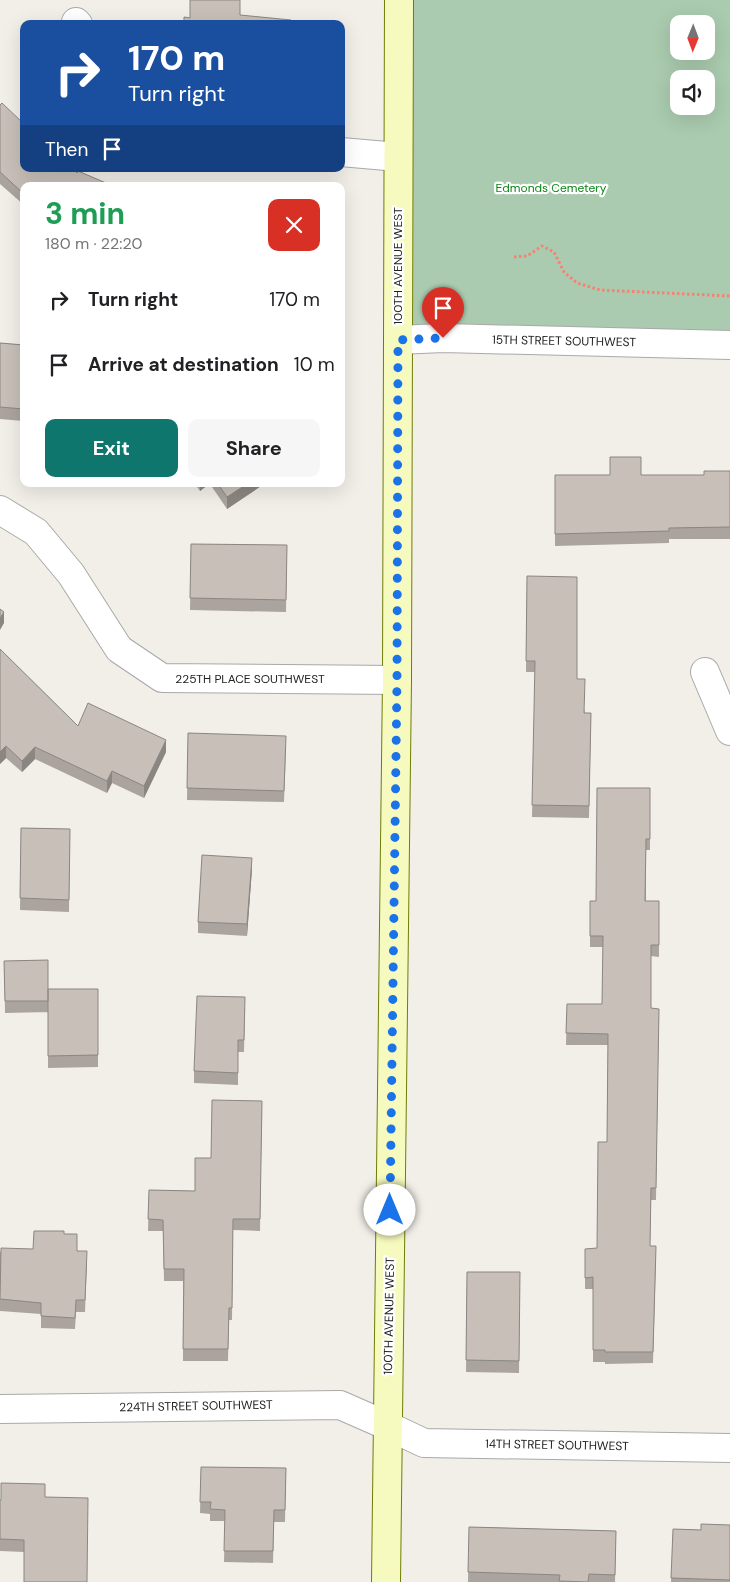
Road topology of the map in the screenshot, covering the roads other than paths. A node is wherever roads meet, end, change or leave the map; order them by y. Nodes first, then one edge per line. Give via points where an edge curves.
1 (399, 0) edge
2 (345, 152) edge
3 (398, 157) junction
4 (398, 340) junction
5 (730, 345) edge
6 (0, 510) edge
7 (705, 672) dead end
8 (397, 680) junction
9 (730, 731) edge
10 (0, 1408) edge
11 (388, 1426) junction
12 (730, 1448) edge
13 (386, 1582) edge

1 - 3 main road, 100TH AVENUE WEST
2 - 3 street
3 - 4 main road, 100TH AVENUE WEST
4 - 5 street, 15TH STREET SOUTHWEST via 453,338
4 - 8 main road, 100TH AVENUE WEST
6 - 8 street, 225TH PLACE SOUTHWEST via 36,532 71,574 119,649 162,678
7 - 9 street
8 - 11 main road, 100TH AVENUE WEST
10 - 11 street, 224TH STREET SOUTHWEST via 340,1405
11 - 12 street, 14TH STREET SOUTHWEST via 424,1443
11 - 13 main road, 100TH AVENUE WEST

